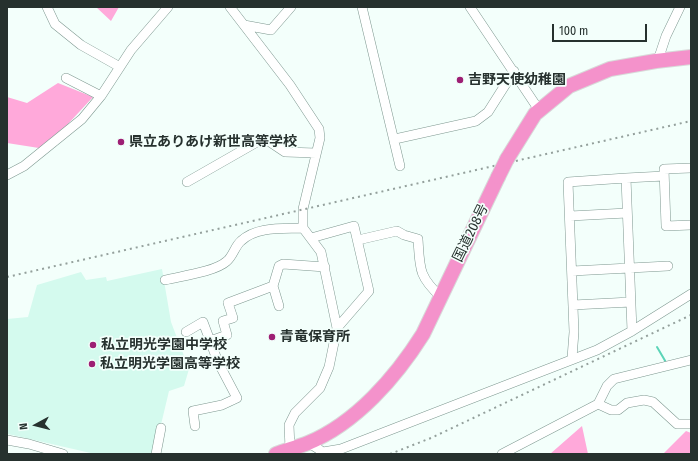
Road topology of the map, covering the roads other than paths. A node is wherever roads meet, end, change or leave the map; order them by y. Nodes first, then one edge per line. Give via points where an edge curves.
1 (46, 7) edge
2 (168, 7) edge
3 (230, 7) edge
4 (291, 7) edge
5 (362, 7) edge
6 (470, 7) edge
7 (680, 7) edge
8 (244, 25) junction
9 (691, 57) edge
10 (658, 60) junction
11 (120, 67) junction
12 (514, 72) junction
13 (66, 78) dead end
14 (101, 96) junction
15 (540, 110) junction
16 (394, 139) junction
17 (316, 153) junction
18 (400, 166) dead end
19 (691, 168) edge
20 (7, 175) edge
21 (664, 176) junction
22 (626, 178) junction
23 (186, 182) dead end
24 (627, 213) junction
25 (570, 216) junction
26 (691, 225) edge
27 (303, 228) junction
28 (311, 238) junction
29 (358, 240) junction
30 (668, 266) dead end
31 (325, 267) junction
32 (629, 267) junction
33 (572, 271) junction
34 (165, 280) dead end
35 (273, 286) junction
36 (691, 294) edge
37 (441, 297) junction
38 (631, 302) junction
39 (574, 305) junction
40 (279, 306) dead end
41 (337, 328) junction
42 (632, 331) junction
43 (186, 332) dead end
44 (210, 341) junction
45 (572, 358) junction
46 (691, 360) edge
47 (598, 404) junction
48 (691, 424) edge
49 (195, 426) dead end
50 (161, 428) dead end
51 (7, 440) edge
52 (309, 442) junction
53 (290, 449) junction
54 (63, 454) edge
55 (156, 454) edge
56 (276, 454) edge
57 (502, 454) edge

1 - 11 street via 55,24 81,45
2 - 11 street via 131,50
3 - 8 street
4 - 8 street via 271,30
5 - 16 street
6 - 12 street
7 - 10 street
8 - 17 street via 290,85 319,129 320,138
9 - 10 highway, 国道208号
10 - 15 highway, 国道208号 via 610,69 589,77 569,86
11 - 14 street
12 - 15 street
12 - 16 street via 488,112 476,121
13 - 14 street
14 - 20 street via 82,119 62,136 24,166
15 - 37 highway, 国道208号, bridge via 507,159
16 - 18 street
17 - 23 street via 285,152 264,138
17 - 27 street via 303,209
19 - 21 street via 664,169
21 - 22 street
21 - 26 street via 666,226
22 - 24 street
22 - 25 street via 568,182
24 - 25 street
24 - 32 street
25 - 33 street
27 - 28 street
27 - 34 street via 252,234 240,241 227,262
28 - 29 street via 354,226
28 - 31 street via 321,252
29 - 37 street via 397,231 404,236 418,239 421,273 428,286
29 - 41 street via 369,291
30 - 32 street
31 - 35 street via 283,264 279,266
31 - 41 street
32 - 33 street
32 - 38 street
33 - 39 street
35 - 40 street
35 - 44 street via 228,303 233,318 223,321 227,335
36 - 42 street
37 - 52 highway, 国道208号 via 423,334 394,375 366,404 339,425
38 - 39 street
38 - 42 street
39 - 45 street
41 - 53 street via 329,368 320,388 295,412 289,425
42 - 45 street via 596,350
43 - 44 street via 203,322
44 - 49 street via 237,398 222,405 193,411
45 - 52 street via 341,449 323,452
46 - 47 street via 614,380 607,386
47 - 48 street via 611,410 618,410 627,403 644,400 653,402 677,424
47 - 57 street
50 - 55 street
51 - 54 street
52 - 53 highway, 国道208号
53 - 56 highway, 国道208号

